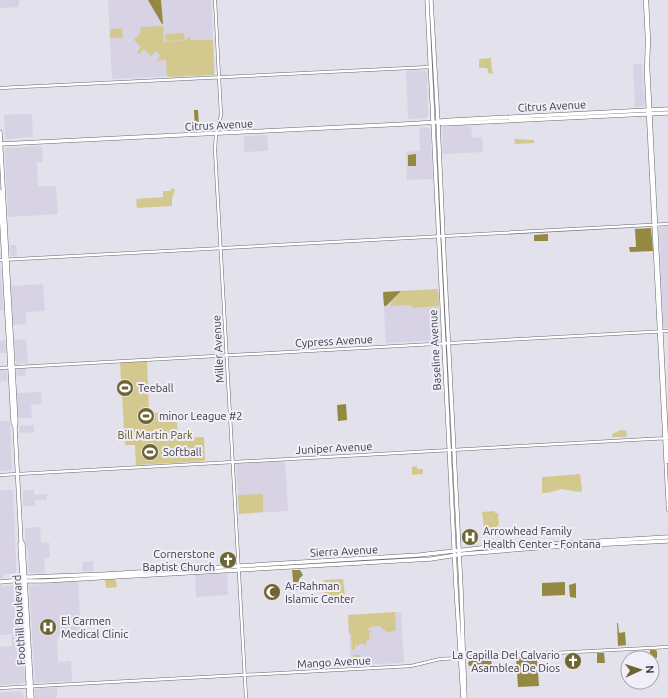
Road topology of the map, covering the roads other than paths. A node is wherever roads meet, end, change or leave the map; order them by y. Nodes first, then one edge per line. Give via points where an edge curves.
1 (215, 0) edge
2 (427, 0) edge
3 (431, 0) edge
4 (646, 0) edge
5 (430, 67) junction
6 (219, 77) junction
7 (0, 88) edge
8 (668, 109) edge
9 (649, 112) junction
10 (668, 112) edge
11 (438, 122) junction
12 (433, 123) junction
13 (0, 132) edge
14 (216, 134) junction
15 (0, 144) edge
16 (0, 190) edge
17 (5, 208) junction
18 (655, 224) junction
19 (668, 224) edge
20 (440, 236) junction
21 (220, 248) junction
22 (4, 260) edge
23 (660, 331) junction
24 (668, 331) edge
25 (446, 342) junction
26 (226, 355) junction
27 (12, 367) junction
28 (0, 368) edge
29 (666, 438) edge
30 (452, 449) junction
31 (232, 461) junction
32 (668, 462) edge
33 (17, 474) junction
34 (0, 475) edge
35 (668, 510) edge
36 (668, 537) edge
37 (668, 541) edge
38 (459, 550) junction
39 (454, 551) junction
40 (460, 555) junction
41 (454, 556) junction
42 (238, 568) junction
43 (24, 579) junction
44 (0, 582) edge
45 (668, 647) edge
46 (462, 658) junction
47 (244, 674) junction
48 (30, 687) junction
49 (0, 688) edge
50 (29, 698) edge
51 (32, 698) edge
52 (246, 698) edge
53 (464, 698) edge

1 - 6 street, Miller Avenue
2 - 5 main road, Baseline Avenue
3 - 11 main road, Baseline Avenue
4 - 9 street
5 - 6 street
5 - 12 main road, Baseline Avenue
6 - 7 street
6 - 14 street, Miller Avenue via 221,115
8 - 9 main road, Citrus Avenue
9 - 10 main road, Citrus Avenue
9 - 11 main road, Citrus Avenue
9 - 18 street
11 - 12 main road, Citrus Avenue
11 - 20 main road, Baseline Avenue
12 - 14 main road, Citrus Avenue
12 - 20 main road, Baseline Avenue
13 - 15 main road, Foothill Boulevard
14 - 15 main road, Citrus Avenue
14 - 21 street, Miller Avenue
15 - 17 main road, Foothill Boulevard
16 - 17 main road
16 - 22 main road, Foothill Boulevard
17 - 22 main road, Foothill Boulevard
18 - 19 street
18 - 20 street
18 - 23 street
20 - 21 street
20 - 25 main road, Baseline Avenue
21 - 22 street
21 - 26 street, Miller Avenue
22 - 27 main road, Foothill Boulevard
23 - 24 street, Cypress Avenue
23 - 25 street, Cypress Avenue
23 - 29 street
25 - 26 street, Cypress Avenue
25 - 30 main road, Baseline Avenue
26 - 27 street, Cypress Avenue
26 - 31 street, Miller Avenue
27 - 28 street, Cypress Avenue
27 - 33 main road, Foothill Boulevard
29 - 30 street, Juniper Avenue
29 - 32 street
29 - 35 street
30 - 31 street, Juniper Avenue
30 - 38 main road, Baseline Avenue
30 - 39 main road, Baseline Avenue
31 - 33 street, Juniper Avenue
31 - 42 street, Miller Avenue
33 - 34 street, Juniper Avenue
33 - 43 main road, Foothill Boulevard
36 - 38 main road, Sierra Avenue
37 - 40 main road, Sierra Avenue via 549,547
38 - 39 main road, Sierra Avenue
38 - 40 main road, Baseline Avenue
39 - 41 main road, Baseline Avenue
39 - 42 main road, Sierra Avenue
40 - 41 main road, Sierra Avenue
40 - 46 main road, Baseline Avenue
41 - 42 main road, Sierra Avenue
41 - 46 main road, Baseline Avenue
42 - 43 main road, Sierra Avenue
42 - 47 street, Miller Avenue
43 - 44 main road, Sierra Avenue
43 - 48 main road, Foothill Boulevard
45 - 46 street, Mango Avenue
46 - 47 street, Mango Avenue via 411,666
46 - 53 main road, Baseline Avenue
47 - 48 street, Mango Avenue
47 - 52 street, Miller Avenue
48 - 49 street, Mango Avenue
48 - 50 main road
48 - 51 main road, Foothill Boulevard

